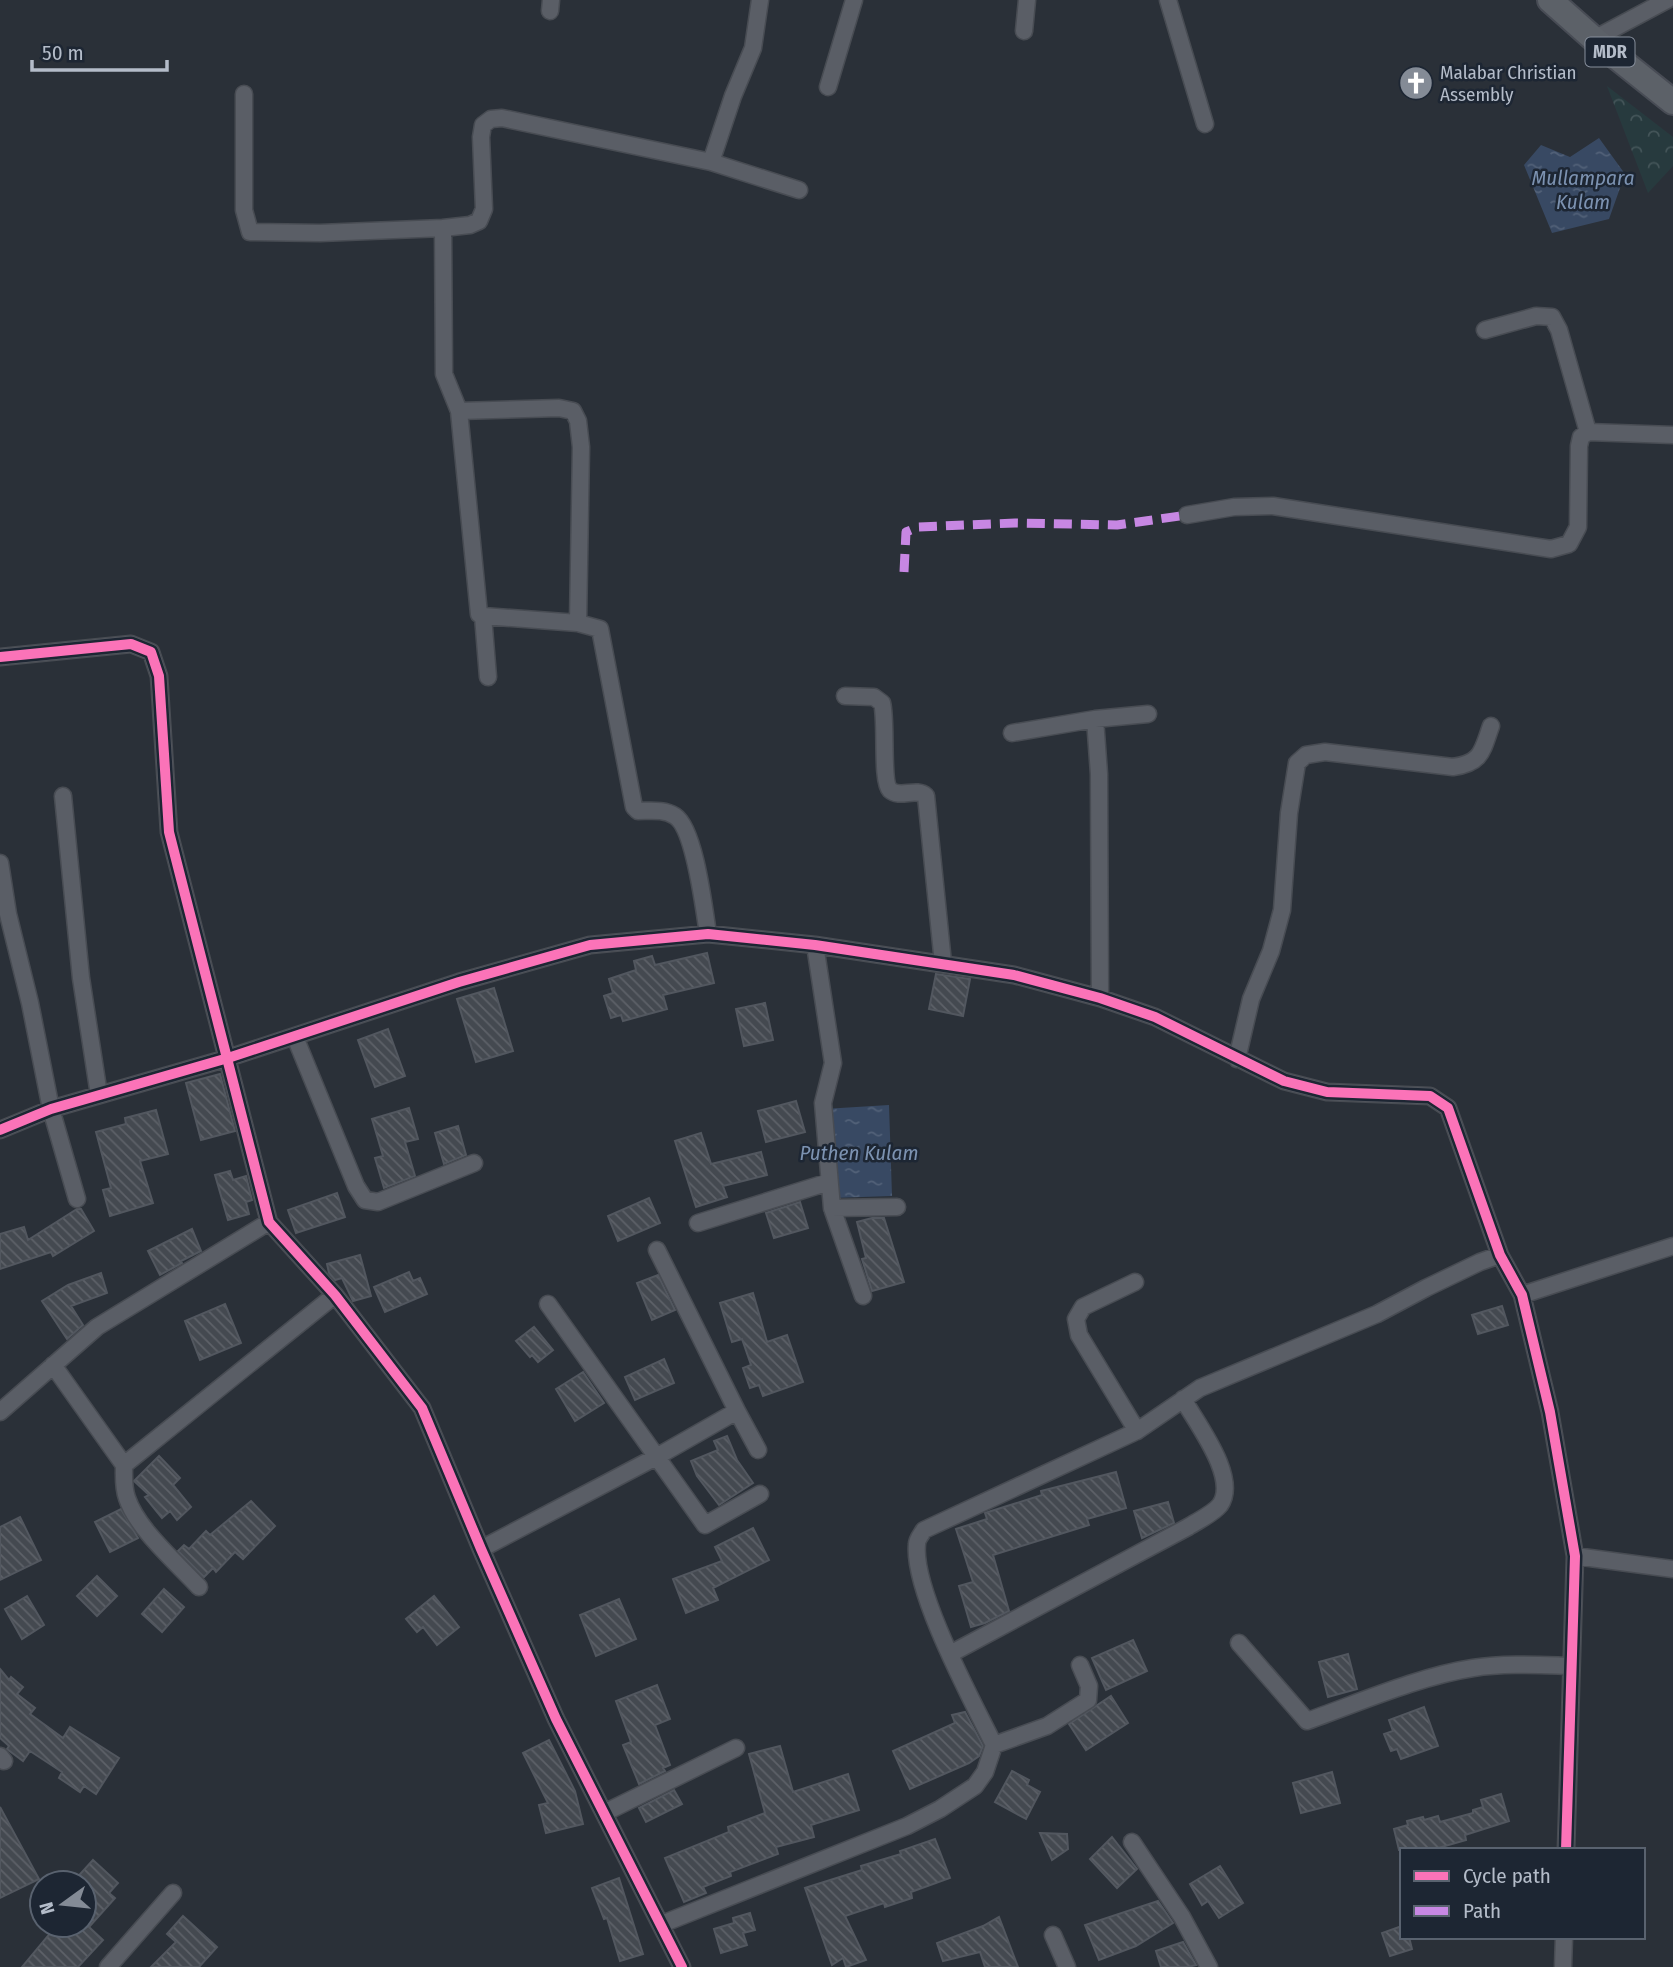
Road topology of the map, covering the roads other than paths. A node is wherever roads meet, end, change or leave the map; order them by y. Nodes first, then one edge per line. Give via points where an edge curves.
1 (760, 0) edge
2 (854, 0) edge
3 (1027, 0) edge
4 (1168, 0) edge
5 (1549, 0) edge
6 (1667, 0) edge
7 (1024, 31) dead end
8 (1594, 39) junction
9 (828, 87) dead end
10 (244, 94) dead end
11 (1673, 102) edge
12 (1205, 124) dead end
13 (711, 162) junction
14 (799, 190) dead end
15 (443, 228) junction
16 (1485, 330) dead end
17 (459, 411) junction
18 (1588, 432) junction
19 (1673, 435) edge
20 (1187, 515) dead end
21 (483, 616) junction
22 (578, 623) junction
23 (0, 657) edge
24 (488, 677) dead end
25 (845, 696) dead end
26 (1148, 714) dead end
27 (1095, 719) junction
28 (1491, 726) dead end
29 (1012, 733) dead end
30 (63, 796) dead end
31 (0, 863) edge
32 (708, 934) junction
33 (816, 945) junction
34 (943, 963) junction
35 (1100, 998) junction
36 (295, 1037) junction
37 (228, 1058) junction
38 (1237, 1059) junction
39 (99, 1095) junction
40 (51, 1109) junction
41 (0, 1130) edge
42 (474, 1163) dead end
43 (829, 1182) junction
44 (77, 1199) dead end
45 (832, 1208) junction
46 (897, 1208) dead end
47 (269, 1222) junction
48 (698, 1223) dead end
49 (1673, 1246) edge
50 (657, 1250) dead end
51 (1500, 1255) junction
52 (1135, 1282) dead end
53 (335, 1295) junction
54 (1522, 1295) junction
55 (863, 1296) dead end
56 (548, 1304) dead end
57 (53, 1365) junction
58 (1183, 1399) junction
59 (737, 1411) junction
60 (0, 1412) edge
61 (1137, 1431) junction
62 (758, 1450) dead end
63 (658, 1457) junction
64 (124, 1465) junction
65 (760, 1493) dead end
66 (481, 1549) junction
67 (1575, 1556) junction
68 (1673, 1569) edge
69 (199, 1587) dead end
70 (1240, 1643) dead end
71 (950, 1654) junction
72 (1080, 1665) dead end
73 (1570, 1666) junction
74 (994, 1745) junction
75 (736, 1748) dead end
76 (604, 1813) junction
77 (1132, 1842) dead end
78 (1566, 1848) edge
79 (173, 1893) dead end
80 (662, 1924) junction
81 (1053, 1935) dead end
82 (1564, 1939) edge
83 (108, 1967) edge
84 (682, 1967) edge
85 (1067, 1967) edge
86 (1209, 1967) edge
87 (1563, 1967) edge

1 - 13 street via 753,48
2 - 9 street
3 - 7 street
4 - 12 street
5 - 8 main road, MDR
6 - 8 street
8 - 11 main road, MDR
10 - 15 street via 244,210 250,232
13 - 14 street
13 - 15 street via 491,119 483,125 481,137 484,209 480,221
15 - 17 street via 444,374
16 - 18 street via 1536,316 1552,317
17 - 21 street via 479,614
17 - 22 street via 559,408 573,411 579,421
18 - 19 street
18 - 20 street via 1579,446 1578,527 1569,544 1551,549 1273,506
21 - 22 street
21 - 24 street
22 - 32 street via 600,629 634,807 664,811 677,817 687,831
23 - 37 street via 131,644 151,652 159,676 169,832
25 - 34 street via 874,697 882,702 887,786 897,793 926,796
26 - 27 street
27 - 29 street
27 - 35 street
28 - 38 street via 1482,751 1470,764 1453,767 1325,752 1306,755 1297,763 1282,910 1251,999
30 - 39 street via 81,978
31 - 40 street
32 - 33 street
32 - 36 street via 590,945 459,982
33 - 34 street
33 - 43 street via 833,1063 823,1103
34 - 35 street via 1014,975
35 - 38 street via 1155,1017
36 - 37 street
36 - 42 street via 365,1200 378,1202
37 - 39 street
37 - 47 street
38 - 51 street via 1284,1082 1327,1092 1430,1097 1448,1108
39 - 40 street
40 - 41 street
40 - 44 street
43 - 45 street
43 - 48 street
45 - 46 street
45 - 55 street
47 - 53 street
47 - 57 street via 97,1327
49 - 54 street
50 - 59 street
51 - 54 street
51 - 58 street
52 - 61 street via 1083,1307 1076,1319 1079,1335
53 - 64 street
53 - 66 street via 422,1408
54 - 67 street via 1550,1412
56 - 63 street
57 - 60 street
57 - 64 street
58 - 61 street
58 - 71 street via 1223,1470 1226,1487 1219,1506
59 - 62 street
59 - 63 street
61 - 71 street via 923,1530 916,1542 917,1562
63 - 65 street via 705,1525
63 - 66 street
64 - 69 street via 127,1500
66 - 76 street via 556,1720
67 - 68 street
67 - 73 street
70 - 73 street via 1307,1721 1471,1668
71 - 74 street
72 - 74 street via 1089,1686 1088,1700 1047,1726
73 - 78 street
74 - 80 street via 975,1786 940,1809
75 - 76 street
76 - 80 street
77 - 86 street
79 - 83 street
80 - 84 street
81 - 85 street
82 - 87 street

